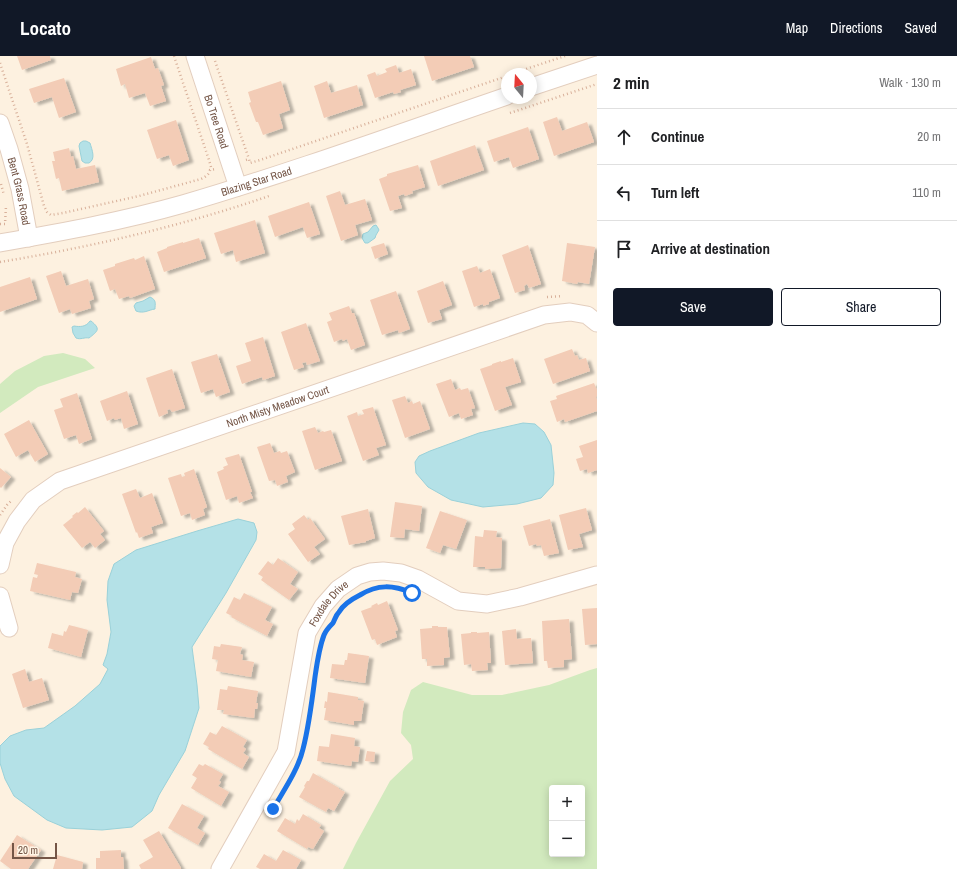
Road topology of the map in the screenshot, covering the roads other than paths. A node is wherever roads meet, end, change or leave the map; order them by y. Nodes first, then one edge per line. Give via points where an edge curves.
1 (195, 56) edge
2 (591, 63) edge
3 (537, 85) edge
4 (501, 98) edge
5 (0, 123) edge
6 (238, 187) junction
7 (29, 238) junction
8 (0, 243) edge
9 (597, 323) edge
10 (0, 565) edge
11 (597, 575) edge
12 (0, 596) edge
13 (9, 628) dead end
14 (220, 869) edge

1 - 6 street, Bo Tree Road
2 - 3 street
4 - 6 street, Blazing Star Road
5 - 7 street, Bent Grass Road via 20,189
6 - 7 street, Blazing Star Road via 132,217
7 - 8 street, Blazing Star Road
9 - 10 street, North Misty Meadow Court via 587,315 570,312 544,315 60,481 33,500 17,521 5,543
11 - 14 street, Foxdale Drive via 487,604 458,601 418,579 401,573 383,571 357,576 338,590 323,606 307,633 286,752
12 - 13 street

